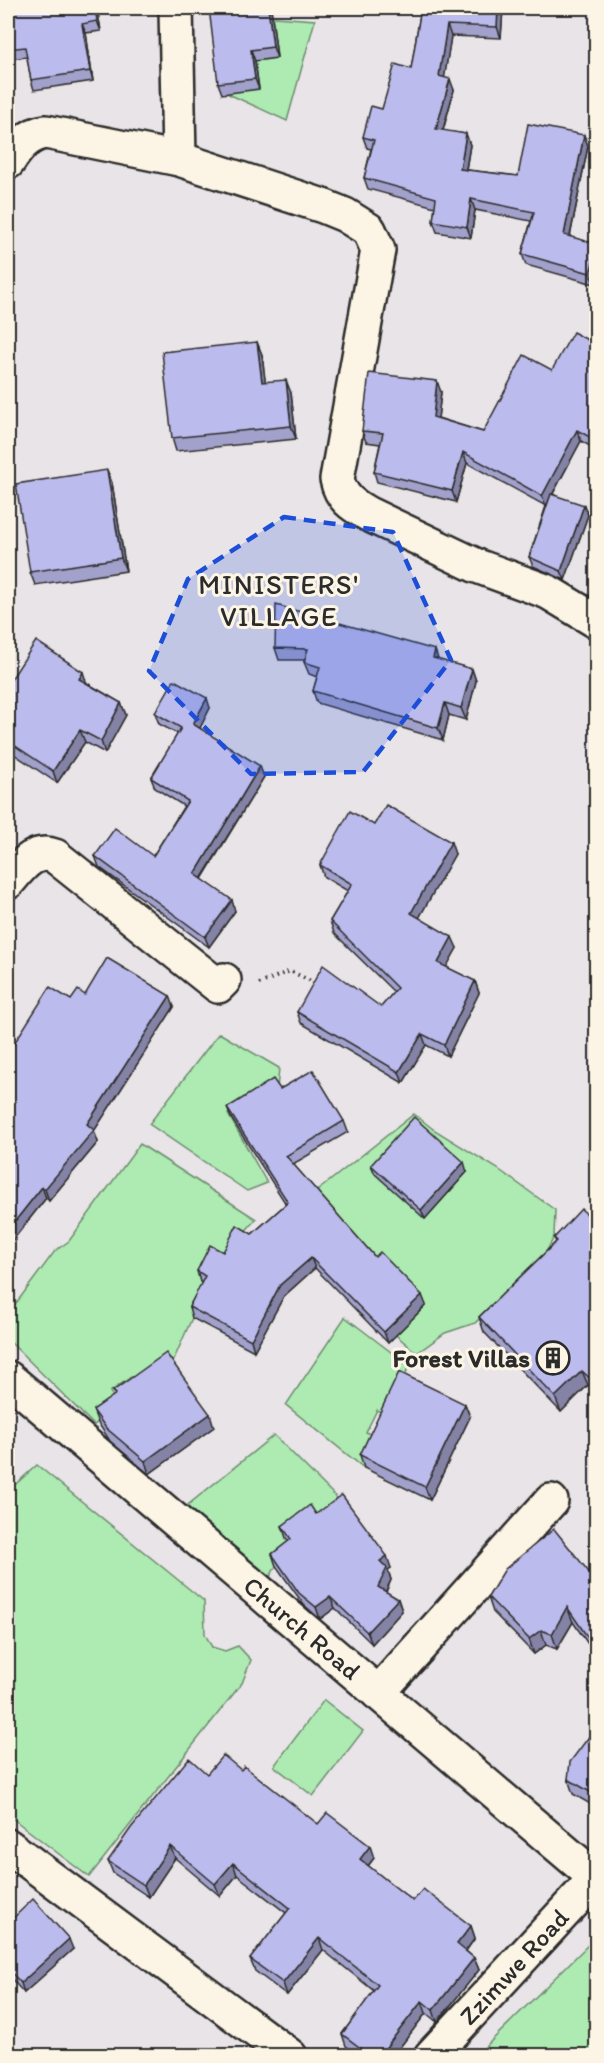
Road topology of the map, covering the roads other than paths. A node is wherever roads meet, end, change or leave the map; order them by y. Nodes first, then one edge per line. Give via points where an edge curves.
1 (176, 8) edge
2 (179, 159) junction
3 (8, 162) edge
4 (597, 621) edge
5 (8, 882) edge
6 (221, 983) road end
7 (8, 1378) edge
8 (551, 1501) dead end
9 (378, 1693) junction
10 (8, 1846) edge
11 (596, 1878) edge
12 (290, 2055) edge
13 (431, 2055) edge

1 - 2 street
2 - 3 street via 46,132 20,145
2 - 4 street via 323,206 369,230 378,250 337,479 339,490 351,505 477,566 548,592
5 - 6 street via 36,856 55,856
7 - 9 street, Church Road
8 - 9 street
9 - 11 street, Church Road
10 - 12 street
11 - 13 street, Zzimwe Road

